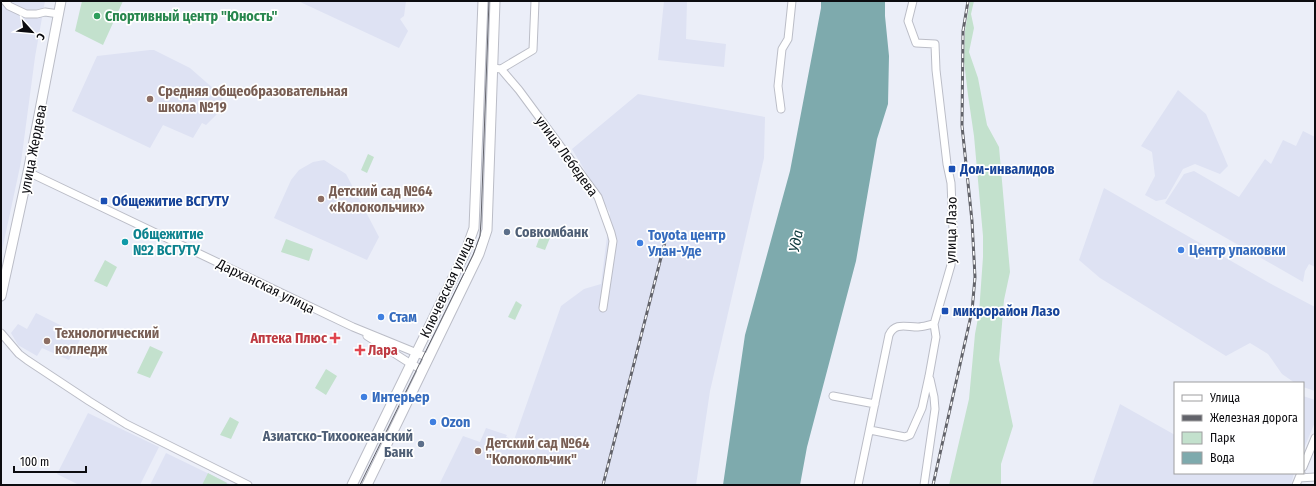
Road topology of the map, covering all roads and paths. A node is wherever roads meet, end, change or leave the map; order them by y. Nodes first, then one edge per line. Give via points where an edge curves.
1 (6, 1) edge
2 (61, 1) edge
3 (483, 1) edge
4 (495, 1) edge
5 (535, 1) edge
6 (792, 1) edge
7 (913, 1) edge
8 (58, 14) junction
9 (497, 69) junction
10 (781, 109) dead end
11 (28, 172) junction
12 (1, 296) edge
13 (603, 308) dead end
14 (934, 324) junction
15 (353, 327) junction
16 (1, 333) edge
17 (416, 352) junction
18 (429, 358) junction
19 (410, 364) junction
20 (423, 370) junction
21 (929, 376) junction
22 (833, 396) dead end
23 (875, 404) junction
24 (870, 430) junction
25 (1315, 438) edge
26 (1304, 465) edge
27 (1315, 477) edge
28 (1298, 479) edge
29 (248, 485) edge
30 (352, 485) edge
31 (367, 485) edge
32 (858, 485) edge
33 (924, 485) edge

1 - 8 street via 9,6 26,14
2 - 8 main road, улица Жердева
3 - 17 main road, Ключевская улица via 474,228 465,253
4 - 9 main road, Ключевская улица
5 - 9 street via 533,50
6 - 10 street via 788,39 782,49 778,86
7 - 14 street, улица Лазо via 908,21 916,43 936,44 936,70 951,183 951,265
8 - 11 main road, улица Жердева
9 - 13 street, улица Лебедева via 519,90 598,197 613,241
9 - 18 main road, Ключевская улица via 487,230 479,254
11 - 12 main road, улица Жердева
11 - 15 street, Дарханская улица
14 - 21 street via 936,337
14 - 23 street via 919,327 896,326 891,329
15 - 17 street, Дарханская улица
15 - 19 street, Дарханская улица
16 - 29 street via 19,354 101,409
17 - 18 street, Дарханская улица
17 - 19 main road, Ключевская улица
18 - 20 main road, Ключевская улица
19 - 20 street, Дарханская улица
19 - 30 main road, Ключевская улица
20 - 31 main road, Ключевская улица
21 - 24 street via 922,408 910,435 905,437
21 - 33 street via 935,409
22 - 23 street
23 - 24 street
24 - 32 street
25 - 26 street
27 - 28 street

